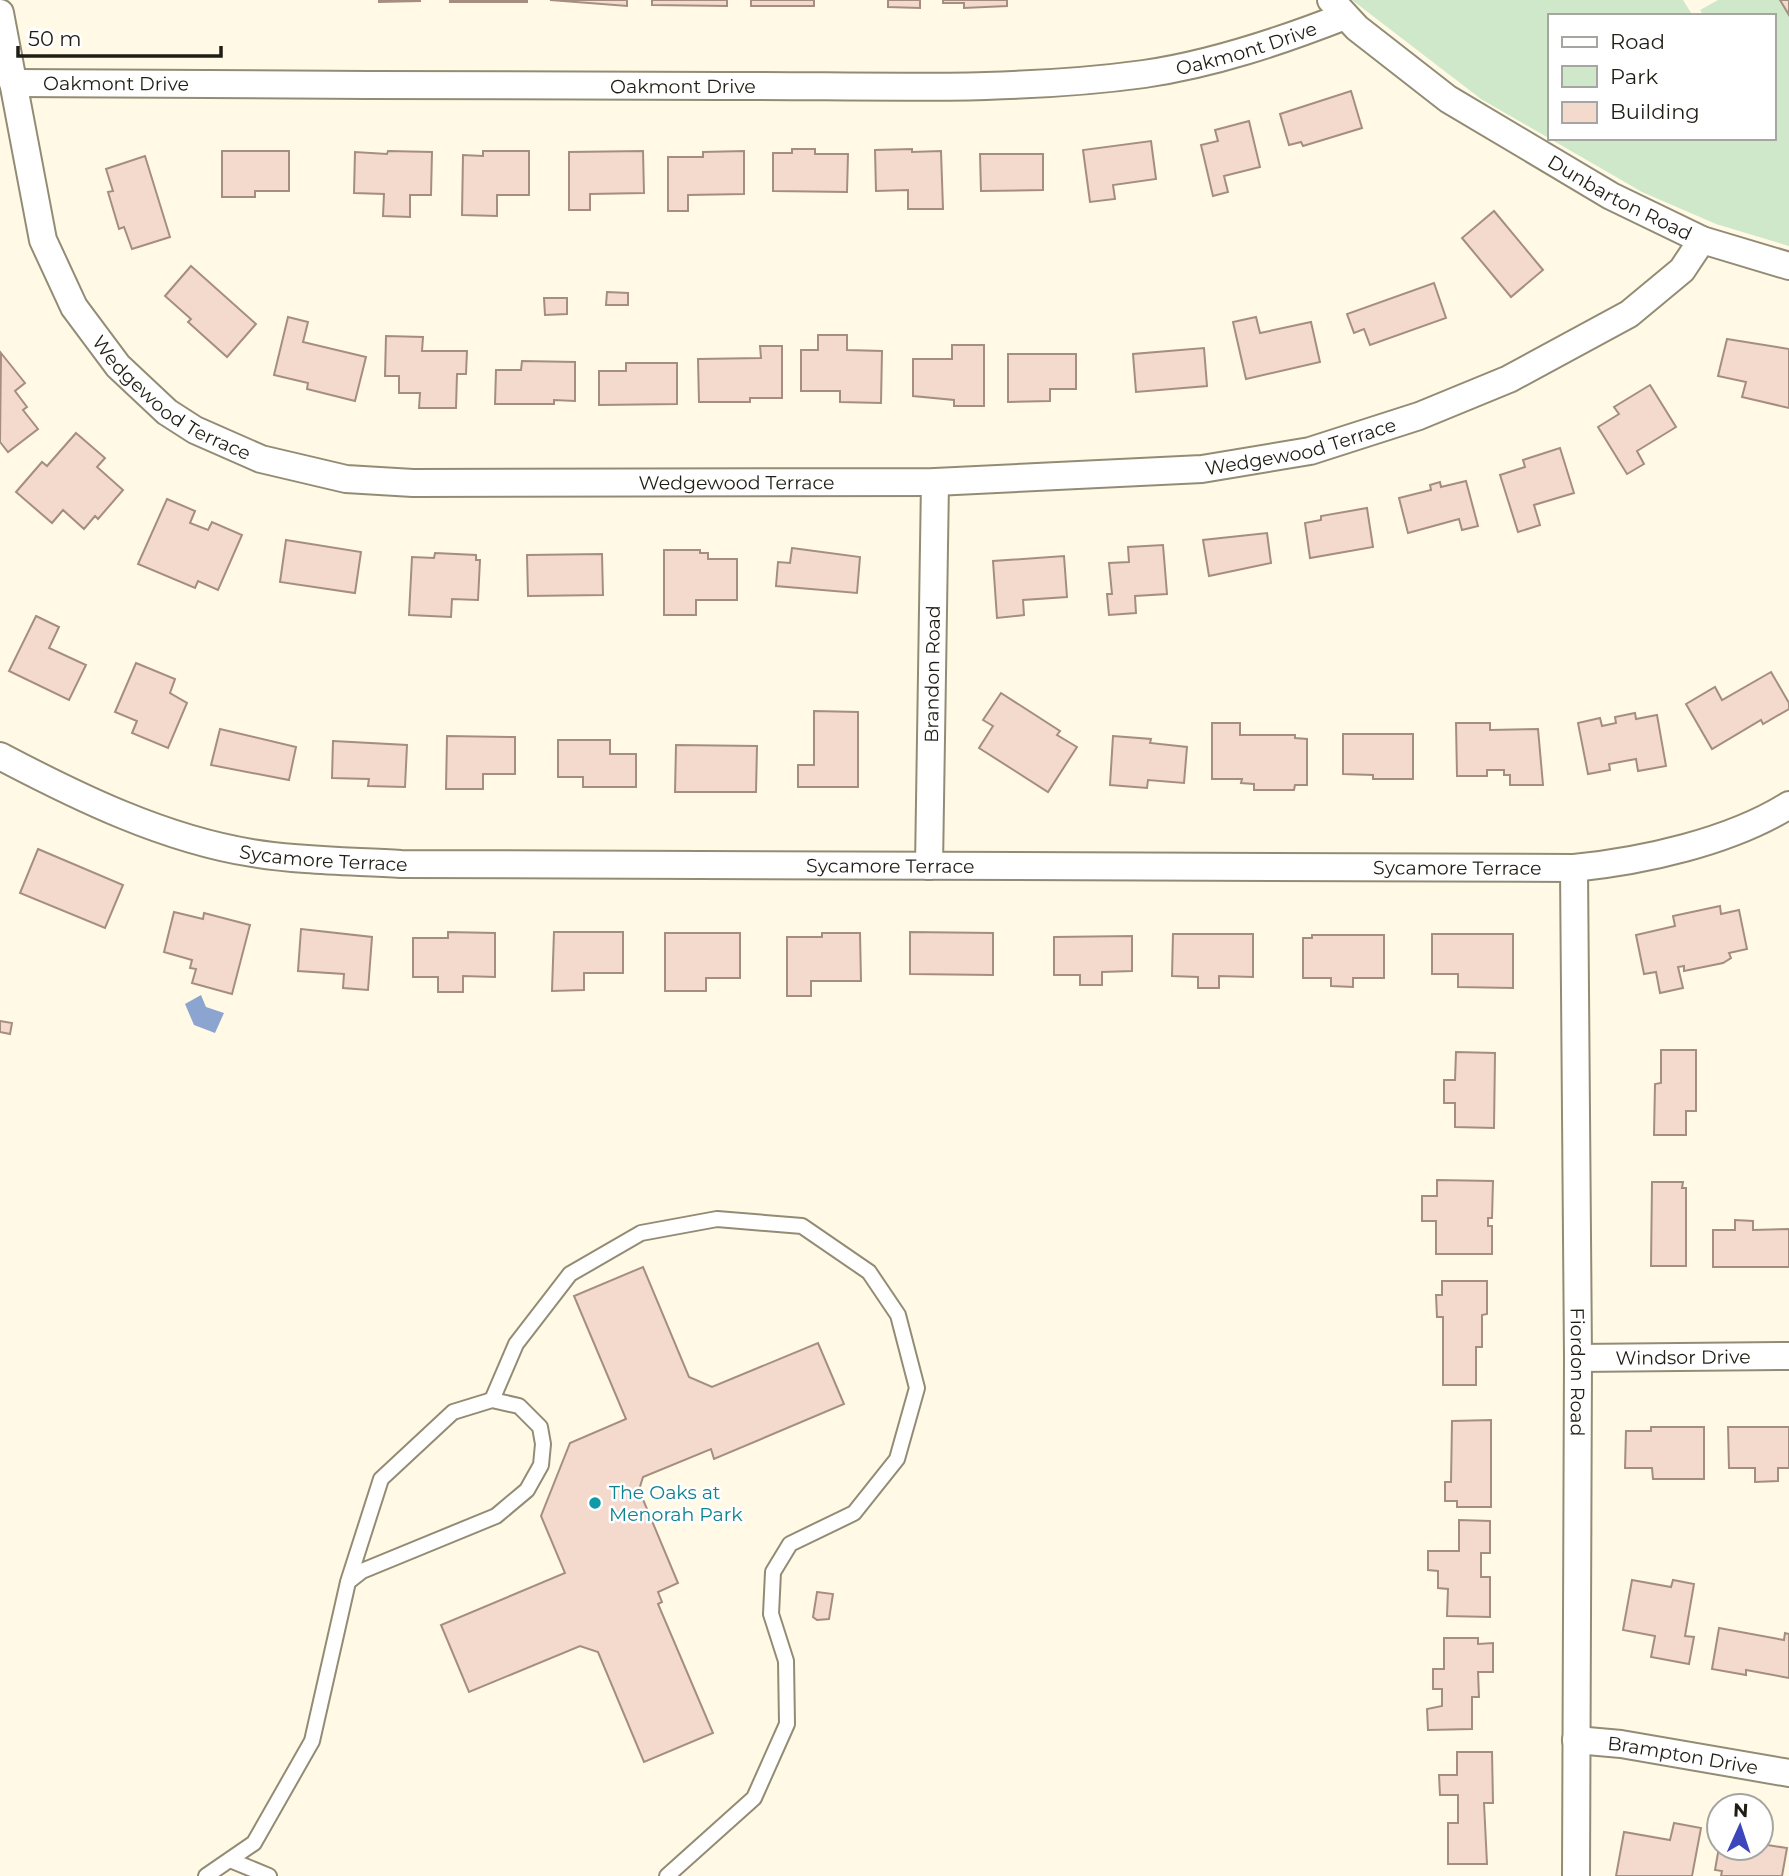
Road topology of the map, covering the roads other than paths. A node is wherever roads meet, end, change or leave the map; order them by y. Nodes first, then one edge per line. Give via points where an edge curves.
1 (1338, 8) edge
2 (0, 13) edge
3 (13, 83) junction
4 (1702, 240) junction
5 (1789, 266) edge
6 (935, 482) junction
7 (0, 756) edge
8 (1789, 805) edge
9 (929, 866) junction
10 (1574, 868) junction
11 (1789, 1356) edge
12 (1578, 1358) junction
13 (492, 1400) junction
14 (348, 1582) junction
15 (1576, 1740) junction
16 (1789, 1773) edge
17 (230, 1860) junction
18 (206, 1876) edge
19 (269, 1876) edge
20 (667, 1876) edge
21 (1576, 1876) edge

1 - 3 street, Oakmont Drive via 1276,43 1147,73 1027,85
1 - 4 street, Dunbarton Road via 1448,99 1611,196
2 - 3 street, Wedgewood Terrace
3 - 6 street, Wedgewood Terrace via 43,240 74,307 118,366 167,412 195,430 261,459 346,479 412,483
4 - 5 street, Dunbarton Road
4 - 6 street, Wedgewood Terrace via 1682,270 1629,314 1509,379 1419,416 1322,447 1202,469
6 - 9 street, Brandon Road
7 - 9 street, Sycamore Terrace via 60,788 176,834 252,853 401,864
8 - 10 street, Sycamore Terrace via 1703,843
9 - 10 street, Sycamore Terrace
10 - 12 street, Fiordon Road
11 - 12 street, Windsor Drive
12 - 15 street, Fiordon Road
13 - 14 lane via 453,1412 381,1479
13 - 14 lane via 519,1406 540,1427 541,1465 527,1490 496,1516 362,1571
13 - 20 lane via 516,1344 570,1274 641,1233 717,1219 802,1226 869,1272 898,1315 917,1388 897,1459 854,1513 790,1544 773,1572 771,1614 786,1661 788,1724 754,1798
14 - 17 lane via 312,1741 254,1843
15 - 16 street, Brampton Drive
15 - 21 street, Fiordon Road
17 - 18 lane
17 - 19 lane

